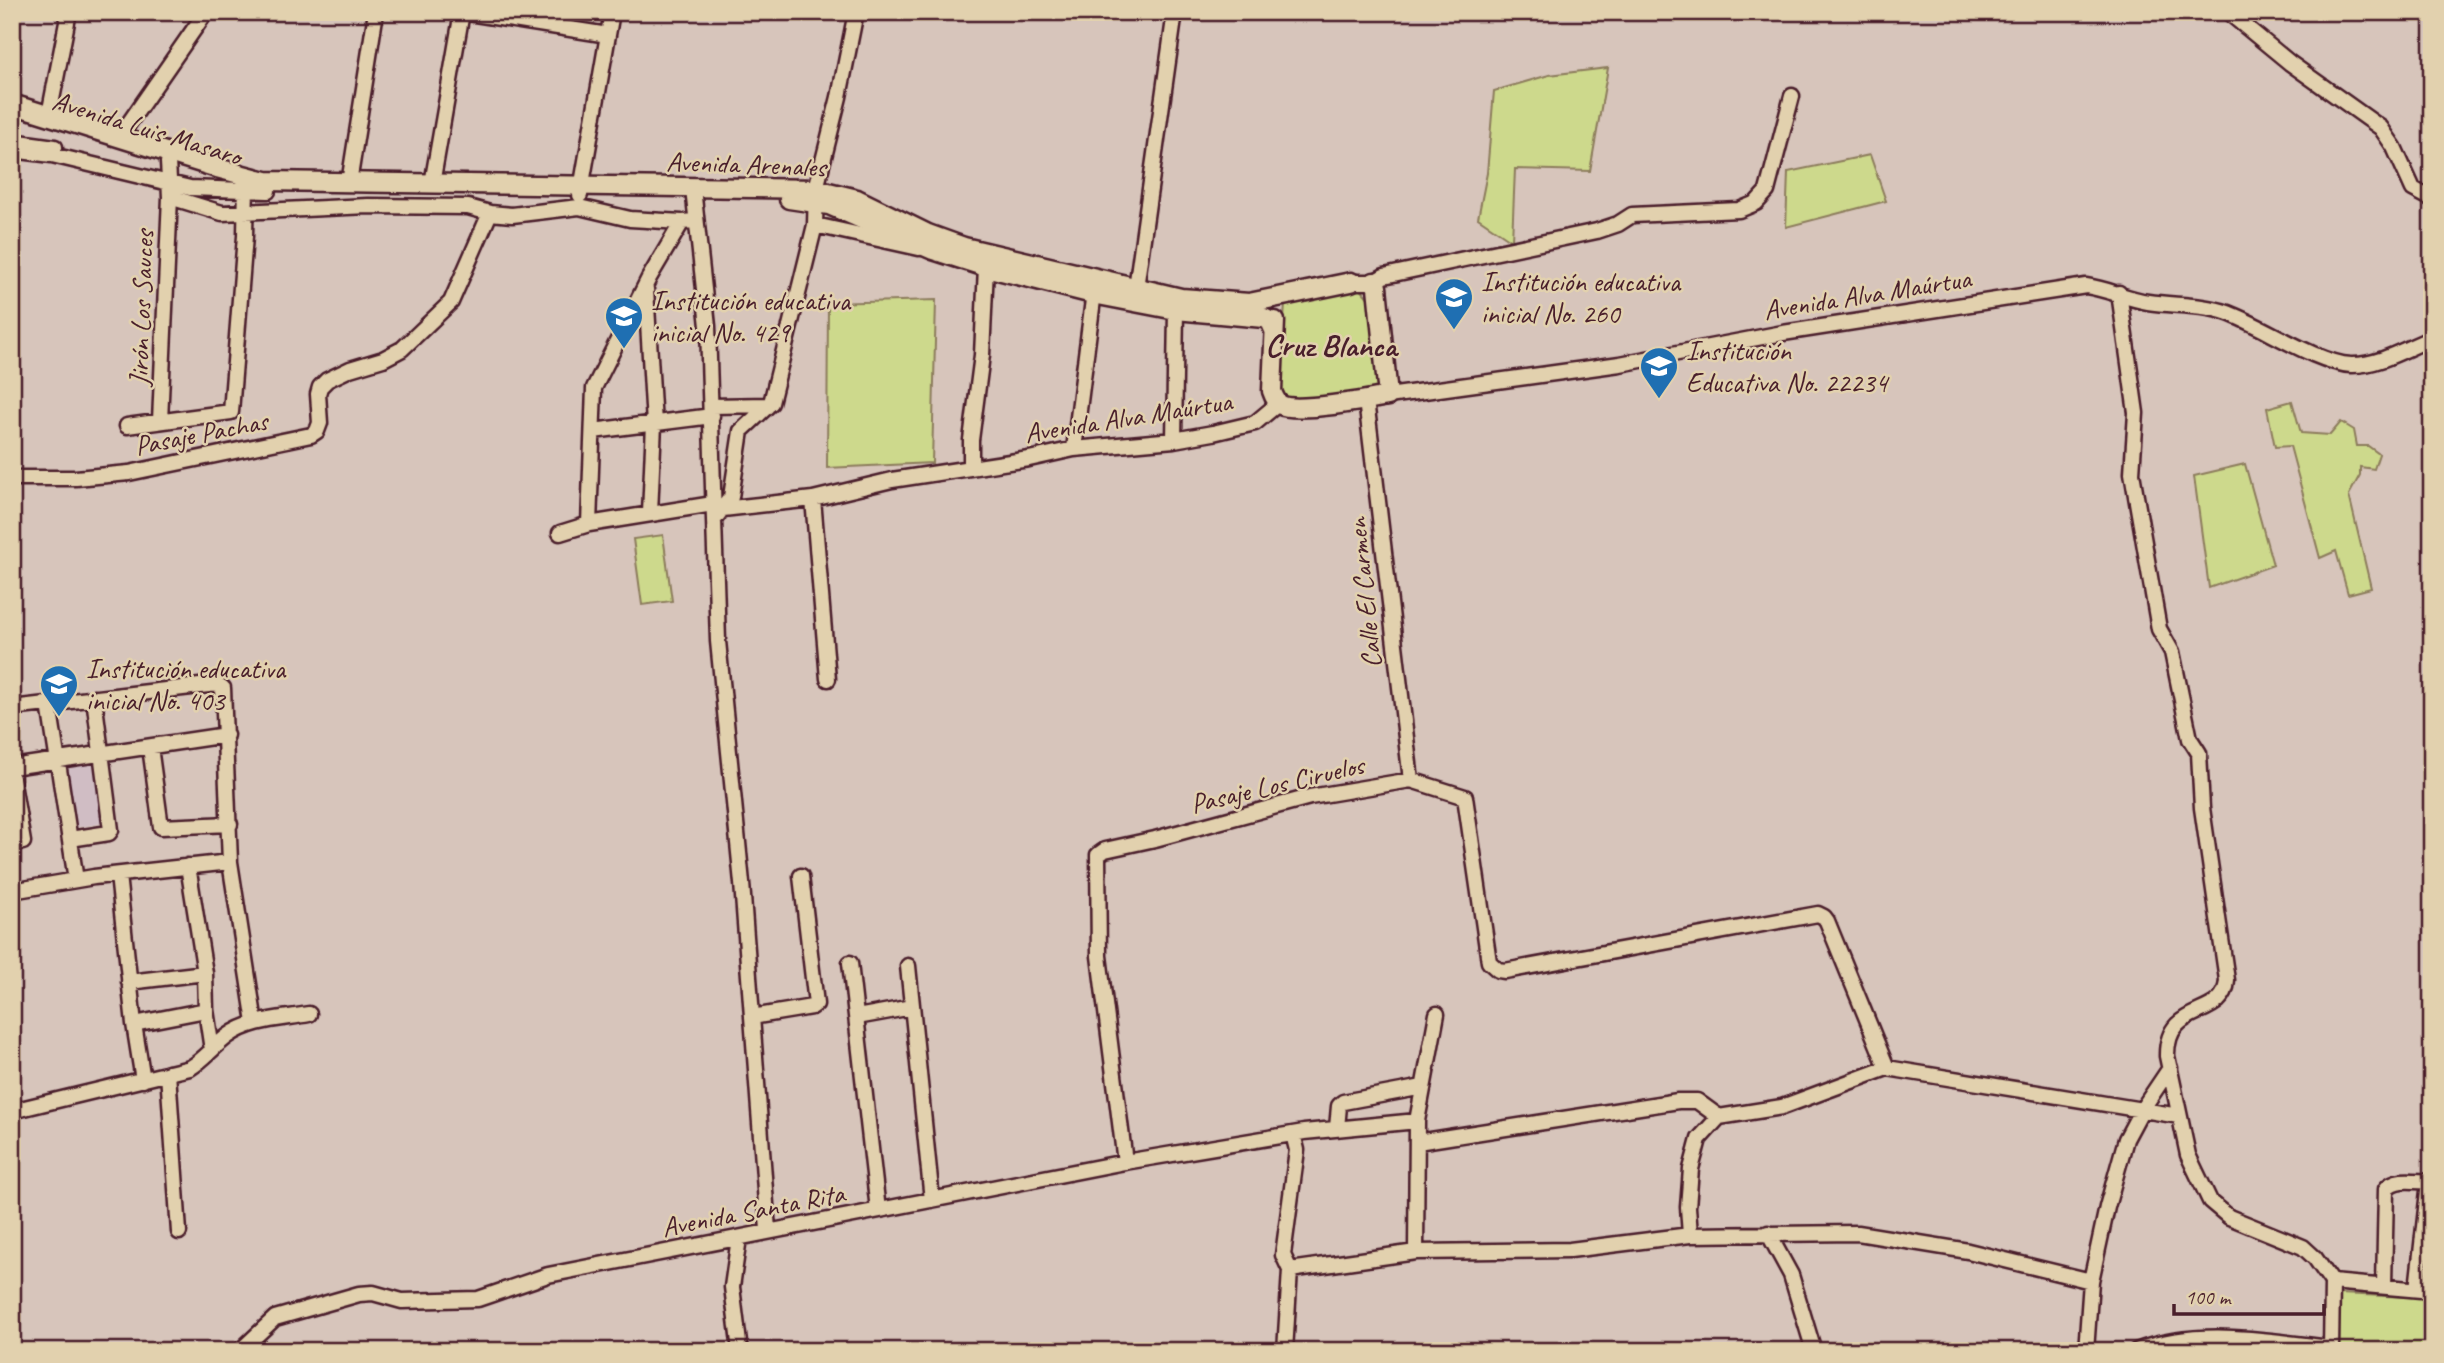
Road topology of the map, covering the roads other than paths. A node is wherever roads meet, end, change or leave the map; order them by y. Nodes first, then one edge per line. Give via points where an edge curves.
1 (69, 12) edge
2 (206, 12) edge
3 (376, 12) edge
4 (462, 12) edge
5 (612, 12) edge
6 (856, 12) edge
7 (1175, 12) edge
8 (2228, 12) edge
9 (608, 35) junction
10 (1792, 96) dead end
11 (12, 104) edge
12 (12, 115) edge
13 (49, 115) junction
14 (120, 136) junction
15 (12, 141) edge
16 (12, 150) edge
17 (168, 174) junction
18 (349, 183) junction
19 (242, 184) junction
20 (432, 184) junction
21 (267, 186) junction
22 (582, 191) junction
23 (693, 192) junction
24 (816, 195) junction
25 (2432, 199) edge
26 (246, 213) junction
27 (490, 213) junction
28 (688, 222) junction
29 (815, 225) junction
30 (933, 250) junction
31 (986, 267) junction
32 (1350, 282) joint
33 (1374, 282) junction
34 (1095, 287) junction
35 (645, 288) junction
36 (1136, 288) junction
37 (2119, 293) junction
38 (1278, 298) junction
39 (1176, 310) junction
40 (1275, 330) junction
41 (2432, 338) edge
42 (1388, 397) junction
43 (1366, 400) junction
44 (1279, 403) junction
45 (769, 405) junction
46 (711, 411) junction
47 (160, 421) junction
48 (654, 424) junction
49 (127, 426) dead end
50 (593, 431) junction
51 (1174, 440) junction
52 (1074, 449) junction
53 (971, 467) junction
54 (12, 478) edge
55 (813, 499) junction
56 (717, 511) junction
57 (650, 513) junction
58 (589, 524) junction
59 (560, 533) dead end
60 (828, 679) dead end
61 (94, 698) junction
62 (49, 704) junction
63 (12, 708) edge
64 (226, 735) junction
65 (150, 747) junction
66 (103, 753) junction
67 (57, 759) junction
68 (12, 767) edge
69 (12, 778) edge
70 (1411, 780) junction
71 (230, 824) junction
72 (70, 839) junction
73 (23, 842) dead end
74 (230, 862) junction
75 (188, 866) junction
76 (118, 875) junction
77 (801, 876) dead end
78 (76, 880) junction
79 (12, 891) edge
80 (850, 963) dead end
81 (908, 966) dead end
82 (205, 973) junction
83 (129, 982) junction
84 (912, 1007) junction
85 (206, 1010) junction
86 (309, 1014) dead end
87 (1437, 1014) dead end
88 (751, 1017) junction
89 (858, 1017) junction
90 (255, 1023) junction
91 (134, 1024) junction
92 (212, 1050) junction
93 (2169, 1068) junction
94 (1887, 1069) junction
95 (169, 1073) junction
96 (143, 1080) junction
97 (1423, 1087) junction
98 (12, 1111) edge
99 (2141, 1111) junction
100 (2179, 1116) junction
101 (1718, 1117) junction
102 (1418, 1121) junction
103 (1337, 1128) junction
104 (1293, 1134) junction
105 (1417, 1142) junction
106 (1125, 1162) junction
107 (2430, 1182) edge
108 (932, 1200) junction
109 (878, 1210) junction
110 (768, 1230) junction
111 (179, 1231) dead end
112 (1768, 1233) junction
113 (1690, 1235) junction
114 (738, 1238) junction
115 (1416, 1252) junction
116 (1290, 1270) junction
117 (2091, 1281) junction
118 (2332, 1282) junction
119 (2384, 1286) junction
120 (2417, 1289) junction
121 (2432, 1291) edge
122 (2331, 1350) edge
123 (240, 1351) edge
124 (740, 1351) edge
125 (1285, 1351) edge
126 (1814, 1351) edge
127 (2086, 1351) edge
128 (2136, 1351) edge

1 - 13 street
2 - 14 street
3 - 18 street
4 - 9 street
4 - 20 street
5 - 9 street
6 - 24 street
7 - 36 street
8 - 25 street via 2381,128 2413,189
9 - 22 street
10 - 33 street via 1767,191 1756,203 1739,210 1632,215 1597,231 1384,275
11 - 13 main road, Avenida Luis Masaro
12 - 17 main road, Avenida Luis Masaro
13 - 14 main road, Avenida Luis Masaro
14 - 17 main road, Avenida Luis Masaro
15 - 17 street
16 - 17 street, Avenida Arenales
17 - 19 main road, Avenida Luis Masaro
17 - 21 main road, Avenida Arenales via 217,168
17 - 26 street via 222,213
17 - 47 street, Jirón Los Sauces
18 - 20 main road, Avenida Arenales
18 - 21 main road, Avenida Arenales
19 - 21 main road, Avenida Luis Masaro
19 - 26 street
20 - 22 main road, Avenida Arenales
21 - 22 main road
22 - 23 main road, Avenida Arenales
23 - 24 main road, Avenida Arenales
23 - 28 street
24 - 29 street
24 - 30 main road, Avenida Arenales via 829,205
24 - 34 main road, Avenida Arenales via 857,199 928,234
26 - 27 street via 368,206 468,208
26 - 47 street via 231,412
27 - 28 street via 579,207 630,219
27 - 54 street, Pasaje Pachas via 451,302 402,349 327,380 318,394 320,423 311,435 129,473
28 - 35 street
28 - 46 street via 708,326
29 - 30 street
29 - 45 street
30 - 31 main road, Avenida Arenales
31 - 34 main road, Avenida Arenales
31 - 53 street
32 - 33 street
32 - 38 main road, Avenida Arenales
33 - 42 main road
34 - 36 main road, Avenida Arenales
34 - 39 main road, Avenida Arenales
34 - 52 street
35 - 48 street
35 - 50 street via 594,388
36 - 38 main road, Avenida Arenales via 1181,298 1249,303
37 - 41 street, Avenida Alva Maúrtua via 2147,302 2215,309 2327,359 2353,365
37 - 42 street, Avenida Alva Maúrtua via 2086,286 1620,364
37 - 93 street via 2136,413 2132,473 2159,629 2172,652 2190,739 2199,753 2202,808 2227,980 2220,1000 2178,1022 2170,1032
38 - 40 main road
39 - 40 main road, Avenida Arenales via 1264,318
39 - 51 street
40 - 44 main road via 1272,391
42 - 43 main road, Avenida Alva Maúrtua
43 - 44 main road, Avenida Alva Maúrtua via 1296,407
43 - 70 street, Calle El Carmen
44 - 51 street, Avenida Alva Maúrtua via 1250,425
45 - 46 street
45 - 56 street via 741,431 731,497
46 - 48 street
46 - 56 street
47 - 49 street
48 - 50 street
48 - 57 street
50 - 58 street
51 - 52 street, Avenida Alva Maúrtua
52 - 53 street, Avenida Alva Maúrtua
53 - 55 street, Avenida Alva Maúrtua
55 - 56 street, Avenida Alva Maúrtua
55 - 60 street
56 - 57 street, Avenida Alva Maúrtua
56 - 88 street via 719,641
57 - 58 street, Avenida Alva Maúrtua
58 - 59 street, Avenida Alva Maúrtua
61 - 62 street
61 - 64 street via 217,684 224,691
61 - 66 street
62 - 63 street
62 - 67 street
64 - 65 street
64 - 71 street
65 - 66 street
65 - 71 street via 161,827
66 - 67 street
66 - 72 street via 111,830
67 - 68 street
67 - 72 street
69 - 73 street
70 - 94 street, Pasaje Los Ciruelos via 1465,797 1489,962 1498,970 1818,914 1828,921
70 - 106 street, Pasaje Los Ciruelos via 1310,797 1100,853 1096,862 1099,956
71 - 74 street
72 - 78 street
74 - 75 street
74 - 90 street
75 - 76 street
75 - 82 street
76 - 78 street
76 - 83 street
77 - 88 street via 816,1004
78 - 79 street
80 - 89 street
81 - 84 street
82 - 83 street
82 - 85 street
83 - 91 street
84 - 89 street
84 - 108 street
85 - 91 street
85 - 92 street
86 - 90 street
87 - 97 street
88 - 110 street
89 - 109 street
90 - 92 street via 235,1031
91 - 96 street
92 - 95 street via 190,1068
93 - 99 street
93 - 100 street
94 - 99 street
94 - 101 street via 1782,1107
95 - 96 street
95 - 111 street
96 - 98 street
97 - 102 street
97 - 103 street via 1343,1102
99 - 100 street
99 - 117 street via 2126,1139
100 - 118 street via 2188,1155 2218,1211 2303,1248
101 - 105 street via 1697,1101 1678,1101
101 - 113 street via 1699,1139 1691,1169
102 - 103 street, Avenida Santa Rita
102 - 105 street
103 - 104 street, Avenida Santa Rita
104 - 106 street, Avenida Santa Rita
104 - 116 street via 1297,1150 1283,1255
105 - 115 street
106 - 108 street, Avenida Santa Rita
107 - 119 street via 2391,1182 2386,1189
107 - 120 street
108 - 109 street, Avenida Santa Rita
109 - 110 street, Avenida Santa Rita
110 - 114 street, Avenida Santa Rita
112 - 113 street
112 - 117 street via 1858,1233 1968,1251
112 - 126 street via 1791,1275
113 - 115 street via 1570,1250
114 - 123 street, Avenida Santa Rita via 548,1275 482,1299 400,1301 359,1294 272,1319
114 - 124 street via 732,1287
115 - 116 street
116 - 125 street
117 - 127 street
118 - 119 street
118 - 122 street
119 - 120 street
120 - 121 street
122 - 128 street via 2236,1338 2182,1338

